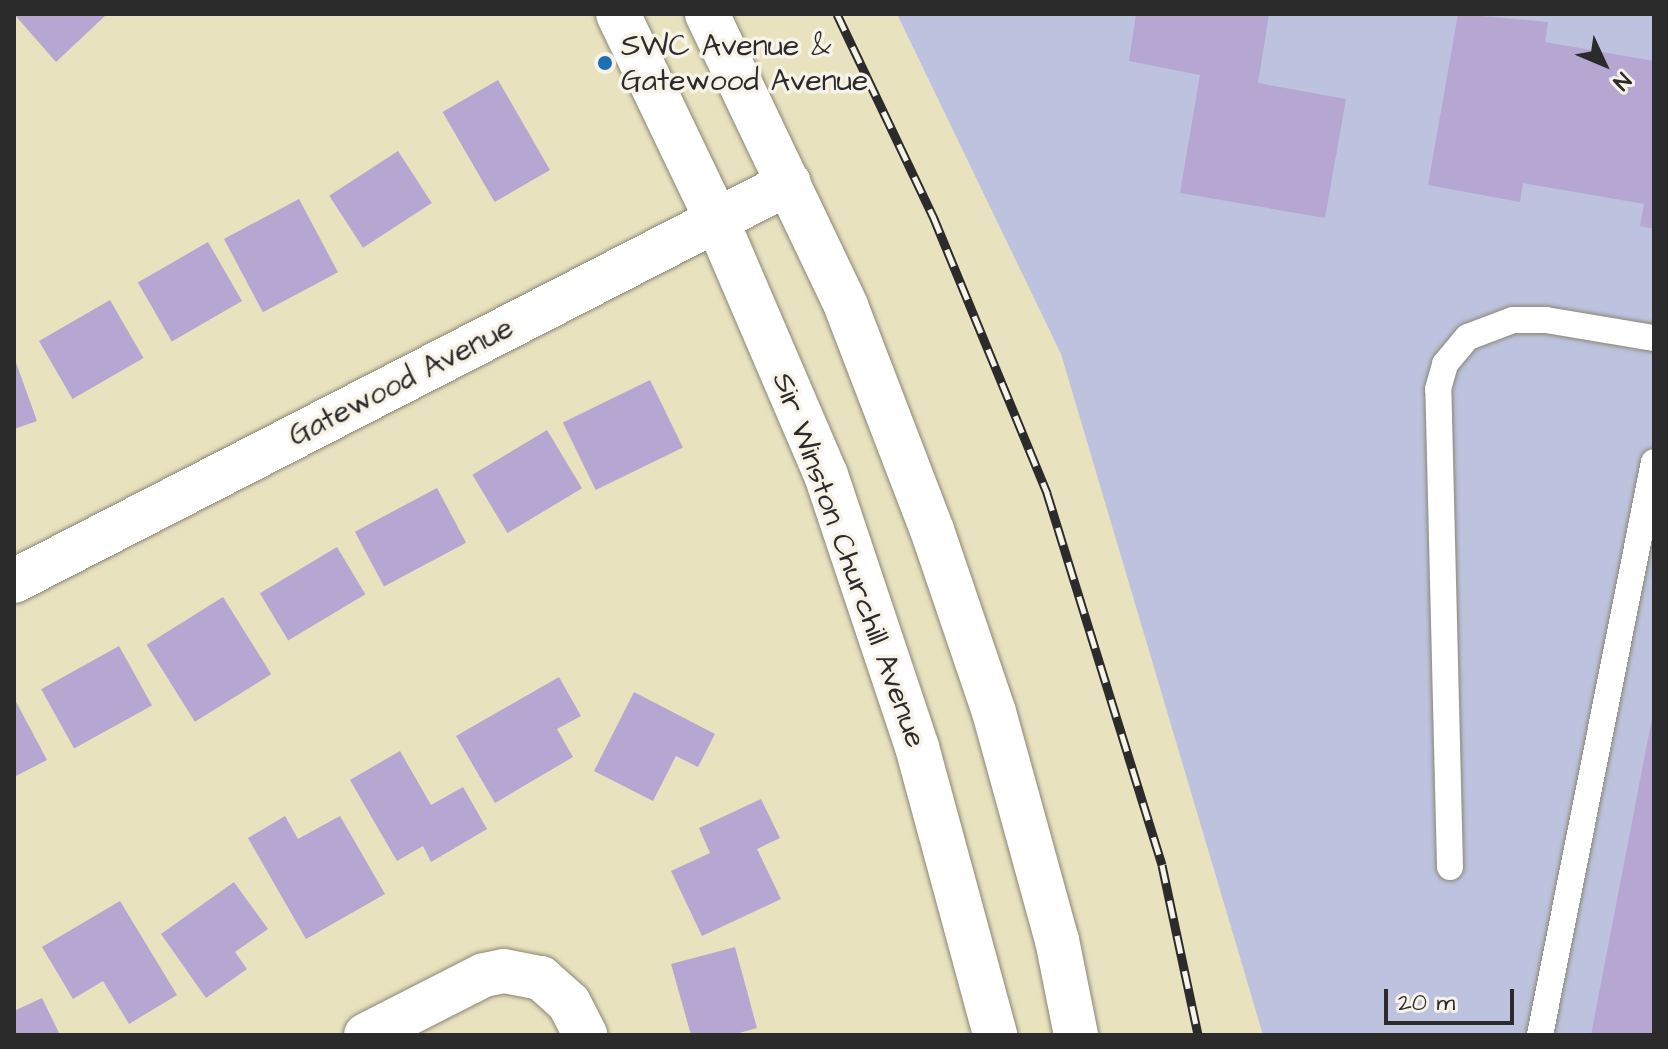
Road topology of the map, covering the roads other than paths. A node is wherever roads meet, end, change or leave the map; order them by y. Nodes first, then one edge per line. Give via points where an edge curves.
1 (618, 14) edge
2 (707, 14) edge
3 (789, 183) junction
4 (717, 221) junction
5 (1654, 338) edge
6 (1654, 462) edge
7 (14, 581) edge
8 (1450, 867) dead end
9 (366, 1035) edge
10 (585, 1035) edge
11 (995, 1035) edge
12 (1076, 1035) edge
13 (1540, 1035) edge

1 - 4 main road, Sir Winston Churchill Avenue
2 - 3 main road
3 - 4 main road, Gatewood Avenue
3 - 12 main road via 846,306 932,530 994,712 1057,940
4 - 7 main road, Gatewood Avenue
4 - 11 main road, Sir Winston Churchill Avenue via 826,475 873,610 921,761
5 - 8 lane via 1546,320 1513,320 1468,337 1445,364 1438,389
6 - 13 lane
9 - 10 main road via 484,975 504,971 541,978 569,1003

